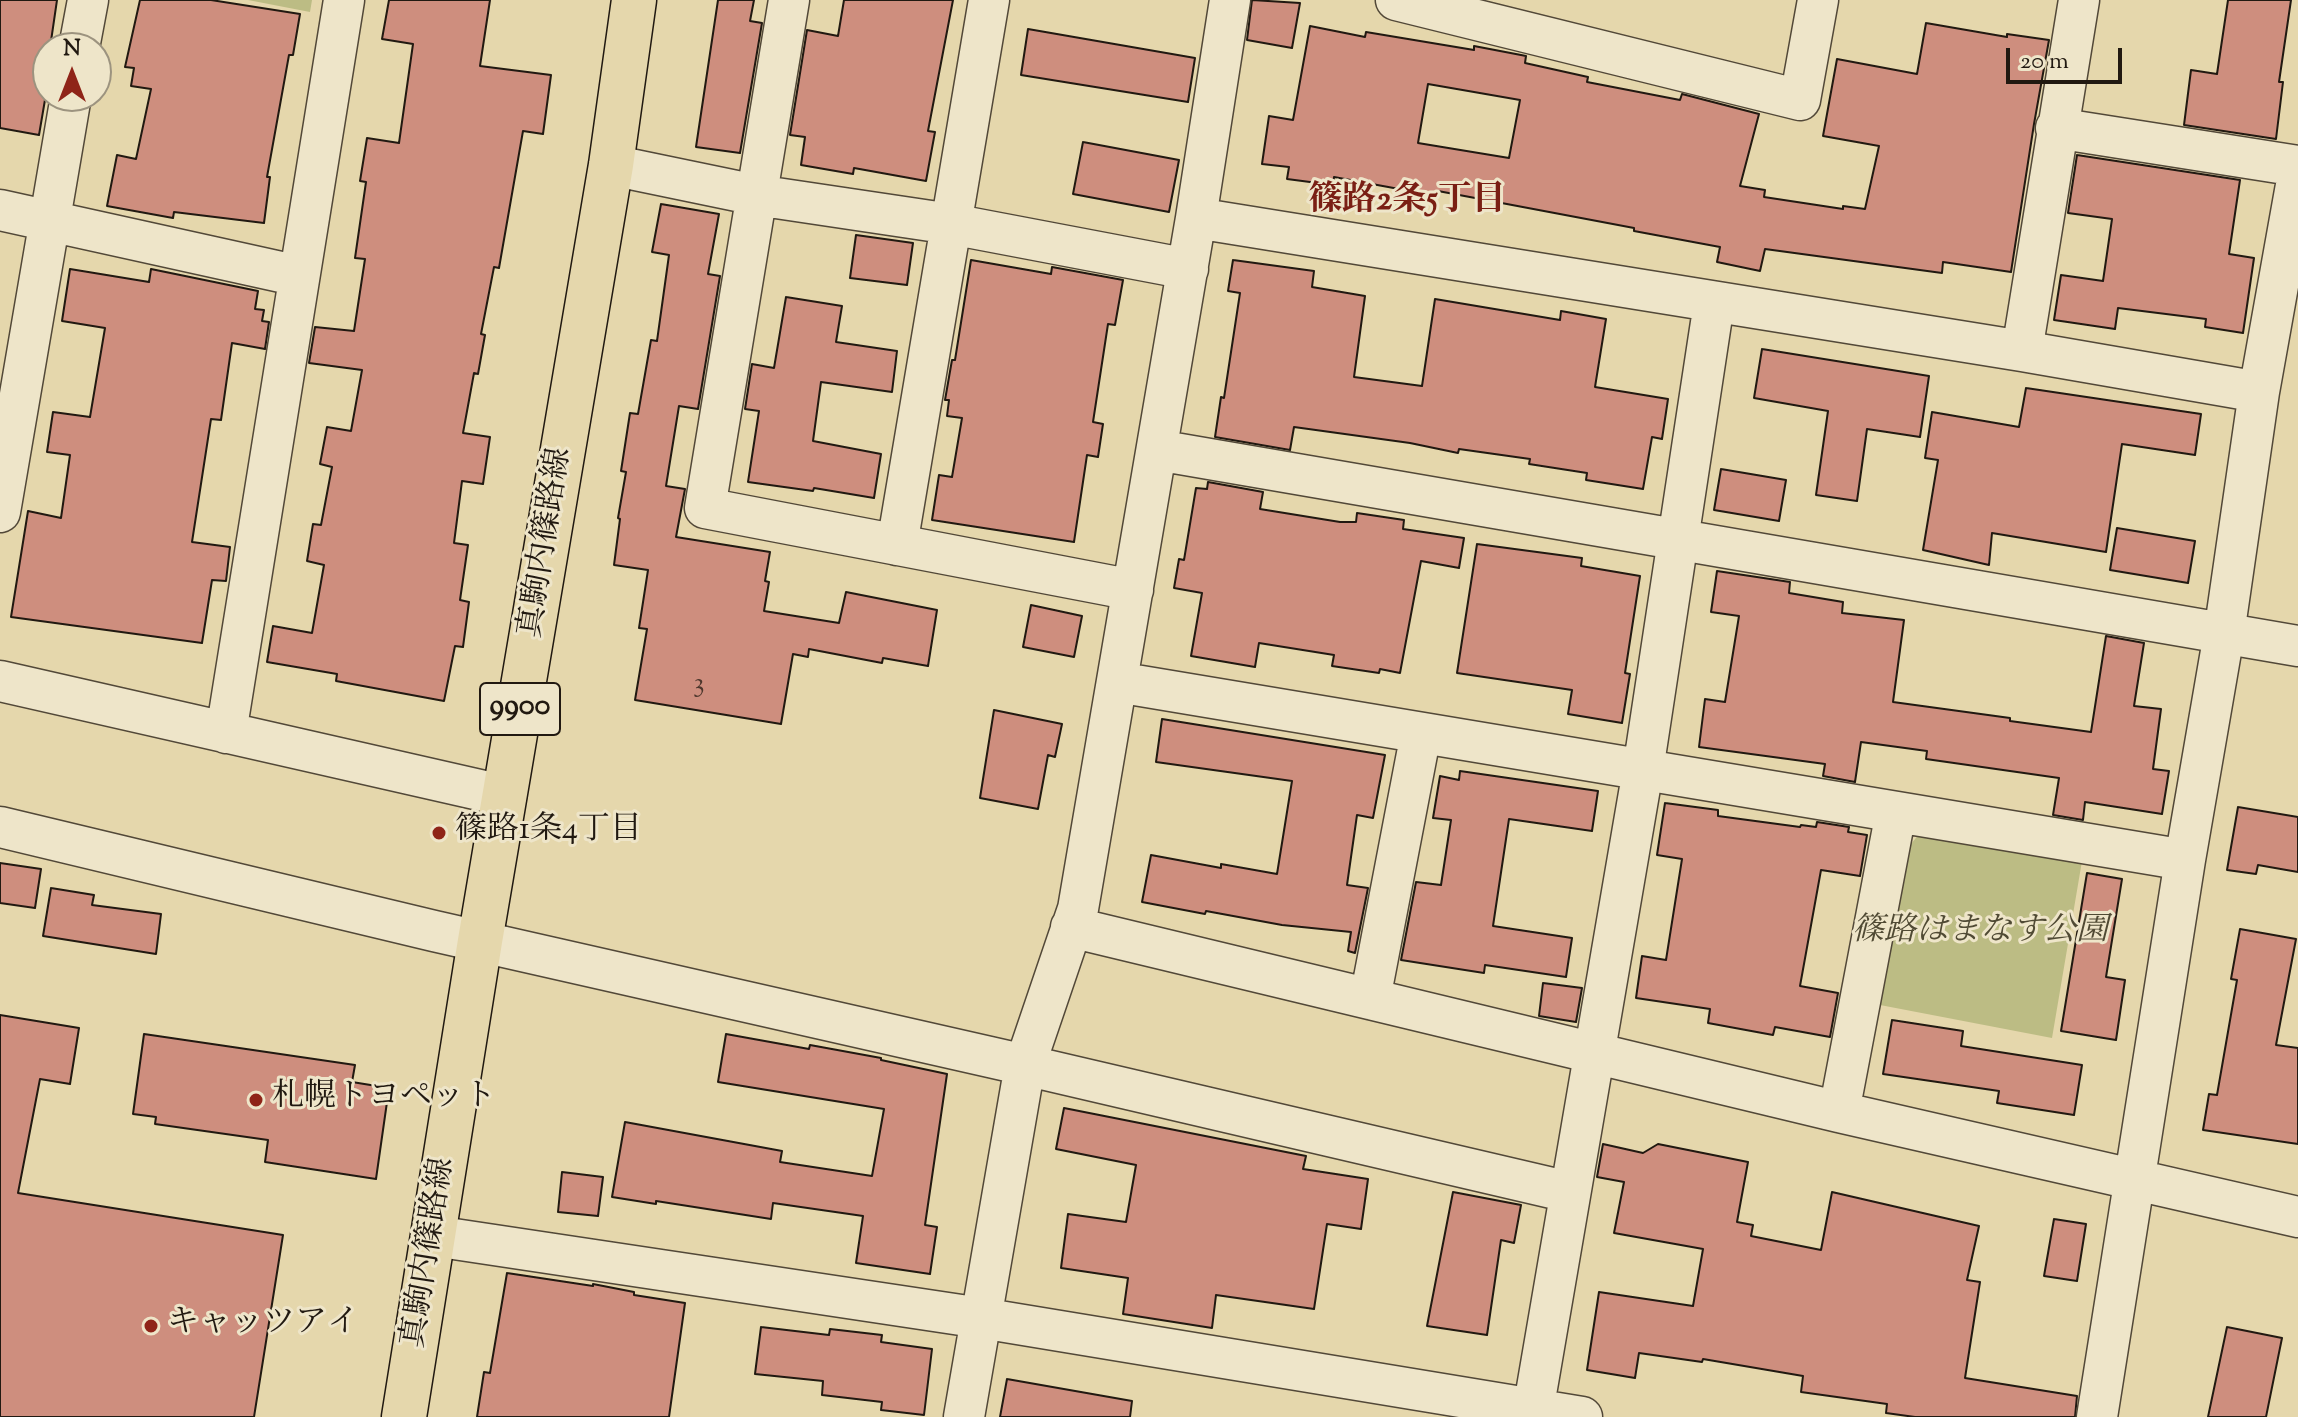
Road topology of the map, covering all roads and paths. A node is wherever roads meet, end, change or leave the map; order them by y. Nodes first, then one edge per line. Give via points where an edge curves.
1 (88, 0) edge
2 (344, 0) edge
3 (634, 0) edge
4 (789, 0) edge
5 (989, 0) edge
6 (1230, 0) edge
7 (1396, 0) edge
8 (1818, 0) edge
9 (2079, 0) edge
10 (82, 32) edge
11 (68, 112) edge
12 (2056, 128) junction
13 (611, 165) junction
14 (2298, 166) edge
15 (2298, 174) edge
16 (756, 195) junction
17 (0, 210) edge
18 (1196, 218) junction
19 (49, 221) junction
20 (951, 224) junction
21 (1188, 269) junction
22 (299, 276) junction
23 (1714, 303) junction
24 (2022, 351) junction
25 (2259, 392) junction
26 (6, 440) edge
27 (1157, 450) junction
28 (0, 512) edge
29 (1680, 540) junction
30 (897, 545) junction
31 (1133, 590) junction
32 (2224, 634) junction
33 (2298, 646) edge
34 (0, 681) edge
35 (1117, 682) junction
36 (226, 733) junction
37 (1421, 733) junction
38 (1643, 770) junction
39 (506, 796) junction
40 (1896, 812) junction
41 (0, 827) edge
42 (2185, 860) junction
43 (1071, 927) junction
44 (480, 941) junction
45 (1370, 999) junction
46 (1593, 1053) junction
47 (1025, 1065) junction
48 (1839, 1112) junction
49 (2136, 1178) junction
50 (1569, 1192) junction
51 (2298, 1217) edge
52 (434, 1236) junction
53 (981, 1318) junction
54 (1533, 1413) edge
55 (404, 1417) edge
56 (964, 1417) edge
57 (1582, 1417) edge
58 (2097, 1417) edge

1 - 10 street
2 - 22 street
3 - 13 main road, 真駒内篠路線 / 9900
4 - 16 street
5 - 20 street
6 - 18 street
7 - 8 street via 1800,100
9 - 12 street
11 - 19 street
12 - 14 street
12 - 24 street
13 - 16 street
13 - 39 main road, 真駒内篠路線 / 9900
15 - 25 street
16 - 20 street
16 - 30 street via 705,508
17 - 19 street
18 - 21 street
18 - 23 street
19 - 22 street
19 - 26 street
20 - 21 street
20 - 30 street
21 - 27 street
22 - 36 street
23 - 24 street
23 - 29 street
24 - 25 street
25 - 32 street
26 - 28 street
27 - 29 street
27 - 31 street
29 - 32 street
29 - 38 street
30 - 31 street
31 - 35 street
32 - 33 street
32 - 42 street
34 - 36 street
35 - 37 street
35 - 43 street
36 - 39 street
37 - 38 street
37 - 45 street
38 - 40 street
38 - 46 street
39 - 44 main road, 真駒内篠路線 / 9900
40 - 42 street
40 - 48 street
41 - 44 street
42 - 49 street
43 - 45 street
43 - 47 street
44 - 47 street
44 - 52 main road, 真駒内篠路線 / 9900
45 - 46 street
46 - 48 street
46 - 50 street
47 - 50 street
47 - 53 street
48 - 49 street
49 - 51 street
49 - 58 street
50 - 54 street
52 - 53 street
52 - 55 main road, 真駒内篠路線 / 9900
53 - 54 street
53 - 56 street
54 - 57 street

